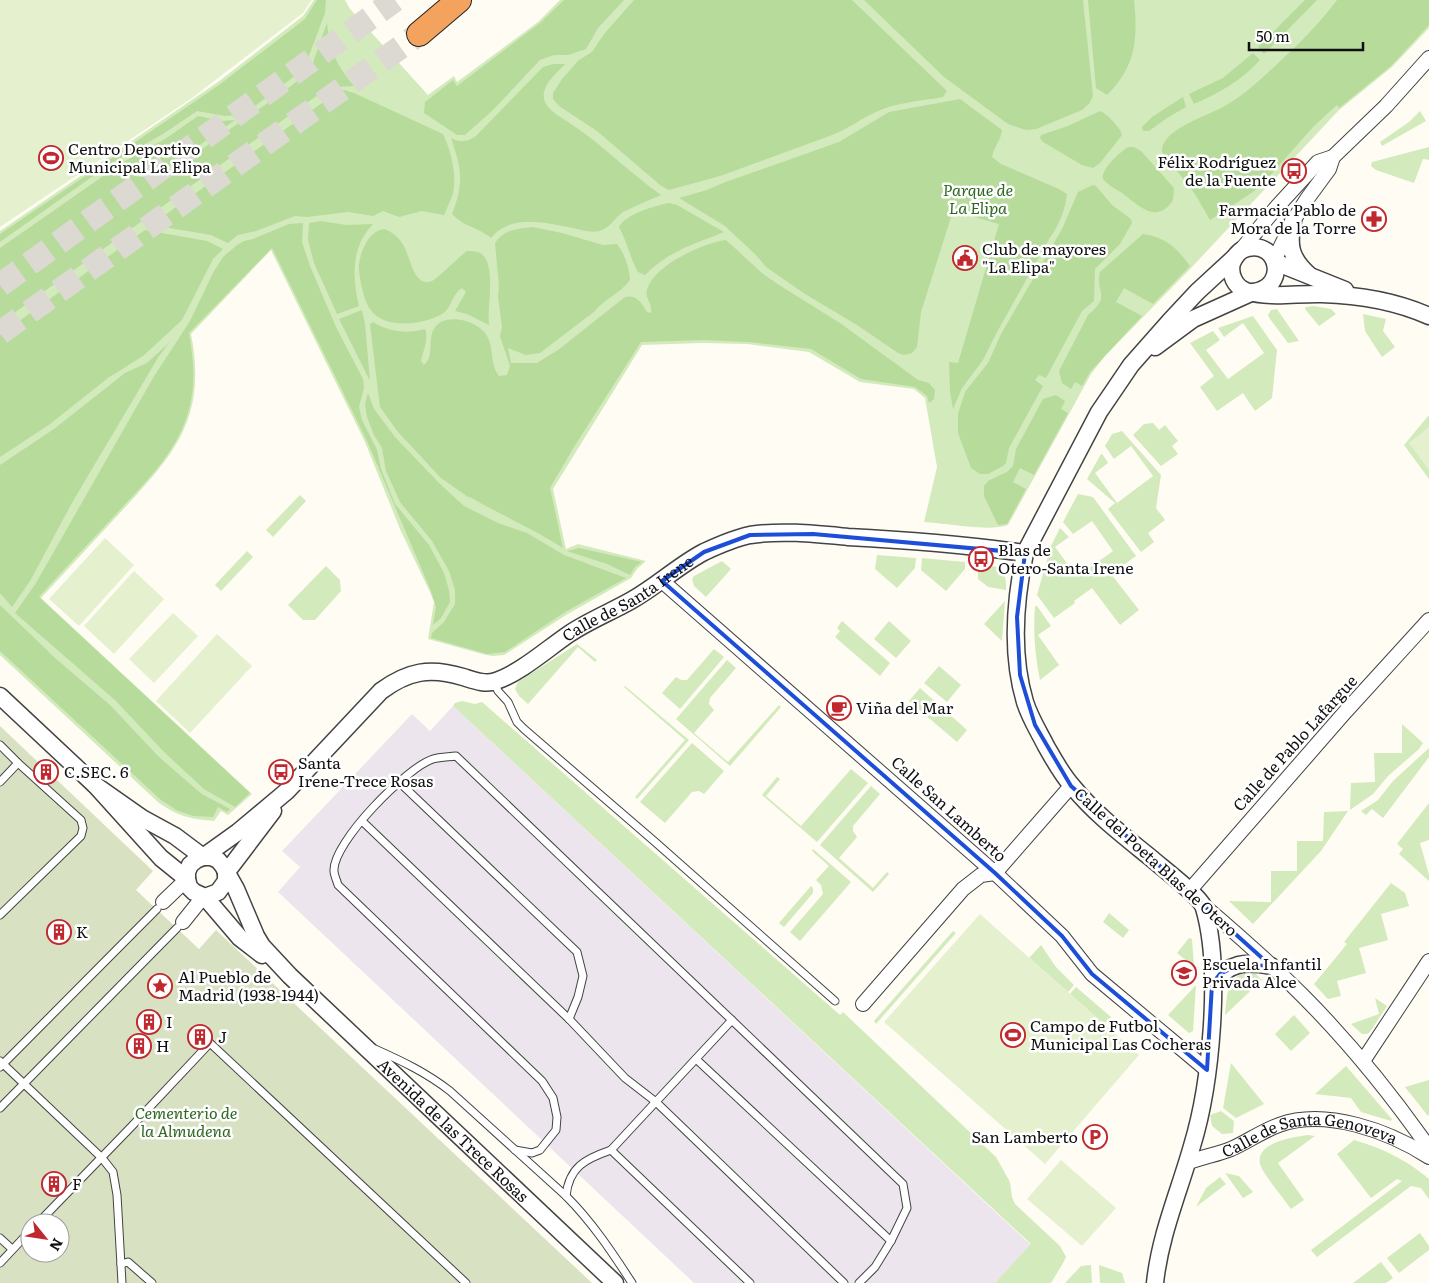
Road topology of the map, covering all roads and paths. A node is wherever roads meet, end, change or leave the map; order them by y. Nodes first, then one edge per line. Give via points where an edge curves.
1 (459, 0) edge
2 (419, 34) tunnel mouth
3 (1429, 58) edge
4 (1333, 157) junction
5 (1293, 221) junction
6 (1238, 253) junction
7 (1275, 262) junction
8 (1315, 279) junction
9 (1254, 292) junction
10 (1363, 297) junction
11 (1429, 316) edge
12 (1132, 365) junction
13 (1025, 553) junction
14 (662, 581) junction
15 (1429, 620) edge
16 (493, 682) junction
17 (0, 696) edge
18 (0, 746) edge
19 (18, 763) junction
20 (0, 782) edge
21 (399, 782) junction
22 (95, 785) junction
23 (1071, 786) junction
24 (287, 791) junction
25 (362, 822) junction
26 (203, 857) junction
27 (995, 873) junction
28 (226, 877) junction
29 (187, 879) junction
30 (1189, 891) junction
31 (204, 897) junction
32 (1204, 905) junction
33 (160, 906) joint
34 (0, 915) edge
35 (180, 925) joint
36 (1429, 961) edge
37 (1271, 966) junction
38 (290, 976) junction
39 (1212, 984) junction
40 (835, 1001) dead end
41 (863, 1004) dead end
42 (570, 1019) junction
43 (732, 1020) junction
44 (360, 1042) junction
45 (696, 1059) junction
46 (1363, 1061) junction
47 (1, 1064) edge
48 (1207, 1070) junction
49 (24, 1084) junction
50 (656, 1102) junction
51 (0, 1108) edge
52 (1429, 1148) edge
53 (515, 1150) junction
54 (611, 1150) junction
55 (1429, 1157) edge
56 (102, 1158) junction
57 (1187, 1163) junction
58 (566, 1196) junction
59 (48, 1213) edge
60 (0, 1238) edge
61 (20, 1241) edge
62 (891, 1241) junction
63 (12, 1249) junction
64 (0, 1263) edge
65 (120, 1264) junction
66 (122, 1283) edge
67 (152, 1283) edge
68 (466, 1283) edge
69 (615, 1283) edge
70 (632, 1283) edge
71 (750, 1283) edge
72 (844, 1283) edge
73 (858, 1283) edge
74 (1155, 1283) edge

1 - 2 highway
3 - 4 street via 1386,106
4 - 5 street via 1329,169
4 - 6 street via 1318,162
5 - 7 street
5 - 8 street via 1290,237 1292,255
6 - 7 street via 1248,247 1263,249
6 - 9 street via 1231,270 1232,277 1241,288
6 - 12 street, Calle del Poeta Blas de Otero via 1190,300
7 - 8 street
7 - 9 street, Calle del Poeta Blas de Otero via 1272,283
8 - 10 street
9 - 10 street
9 - 12 street, Calle del Poeta Blas de Otero via 1194,319
10 - 11 street
12 - 13 street, Calle del Poeta Blas de Otero via 1099,412
13 - 14 street, Calle de Santa Irene via 971,546 774,533 750,535 728,542 689,561
13 - 23 street, Calle del Poeta Blas de Otero via 1017,617 1020,675 1035,725
14 - 16 street, Calle de Santa Irene via 572,632 508,676
14 - 27 street, Calle San Lamberto
15 - 30 street, Calle de Pablo Lafargue
16 - 24 street via 478,682 435,672 411,674 396,680 381,691
16 - 40 lane via 524,729
17 - 22 street, Avenida de las Trece Rosas
18 - 19 lane
19 - 20 lane
19 - 34 lane via 81,820 83,828 81,836
21 - 25 lane via 379,799
21 - 42 lane via 577,952 583,976
21 - 43 lane via 432,759 456,756
22 - 26 street, Avenida de las Trece Rosas
22 - 29 street, Avenida de las Trece Rosas via 161,858
23 - 27 street
23 - 30 street, Calle del Poeta Blas de Otero via 1089,806
24 - 26 street
24 - 28 street
25 - 42 lane
25 - 53 lane via 339,855 334,870 338,885 542,1081 553,1098 556,1130 540,1150 532,1153
26 - 28 street, Avenida de las Trece Rosas via 218,860
26 - 29 street via 190,865
27 - 41 street via 981,875 963,889
27 - 48 street, Calle San Lamberto via 1062,936 1092,974
28 - 31 street via 218,892
28 - 38 street, Avenida de las Trece Rosas via 236,889 259,941
29 - 31 street, Avenida de las Trece Rosas via 189,887
29 - 33 street
30 - 32 street, Calle del Poeta Blas de Otero
31 - 35 street
31 - 38 street, Avenida de las Trece Rosas via 240,938
32 - 37 street, Calle del Poeta Blas de Otero
32 - 39 street, Calle de Santa Genoveva via 1212,945
33 - 47 lane
35 - 49 lane
36 - 46 street
37 - 39 street via 1248,962 1238,964 1220,974
37 - 46 street, Calle del Poeta Blas de Otero
38 - 44 street, Avenida de las Trece Rosas
39 - 48 street, Calle de Santa Genoveva
42 - 50 lane via 625,1078
43 - 45 lane
43 - 62 lane via 903,1184 907,1208
44 - 53 lane via 436,1080
44 - 69 street, Avenida de las Trece Rosas
45 - 50 lane
45 - 62 lane
46 - 52 street, Calle del Poeta Blas de Otero
47 - 49 lane
48 - 57 street, Calle de Santa Genoveva
49 - 51 lane
49 - 56 lane
50 - 54 lane
50 - 72 lane
53 - 58 lane
54 - 58 lane via 592,1157 574,1170 567,1183
54 - 71 lane
55 - 57 street, Calle de Santa Genoveva via 1366,1126 1303,1120 1280,1125 1235,1147
56 - 59 lane
56 - 65 lane via 113,1172 117,1195
56 - 68 lane via 210,1043
57 - 74 street, Calle de Santa Genoveva via 1166,1226
58 - 70 lane via 599,1235
60 - 63 lane
61 - 63 lane
62 - 73 lane via 875,1267
63 - 64 lane
65 - 66 lane
65 - 67 lane via 128,1262

